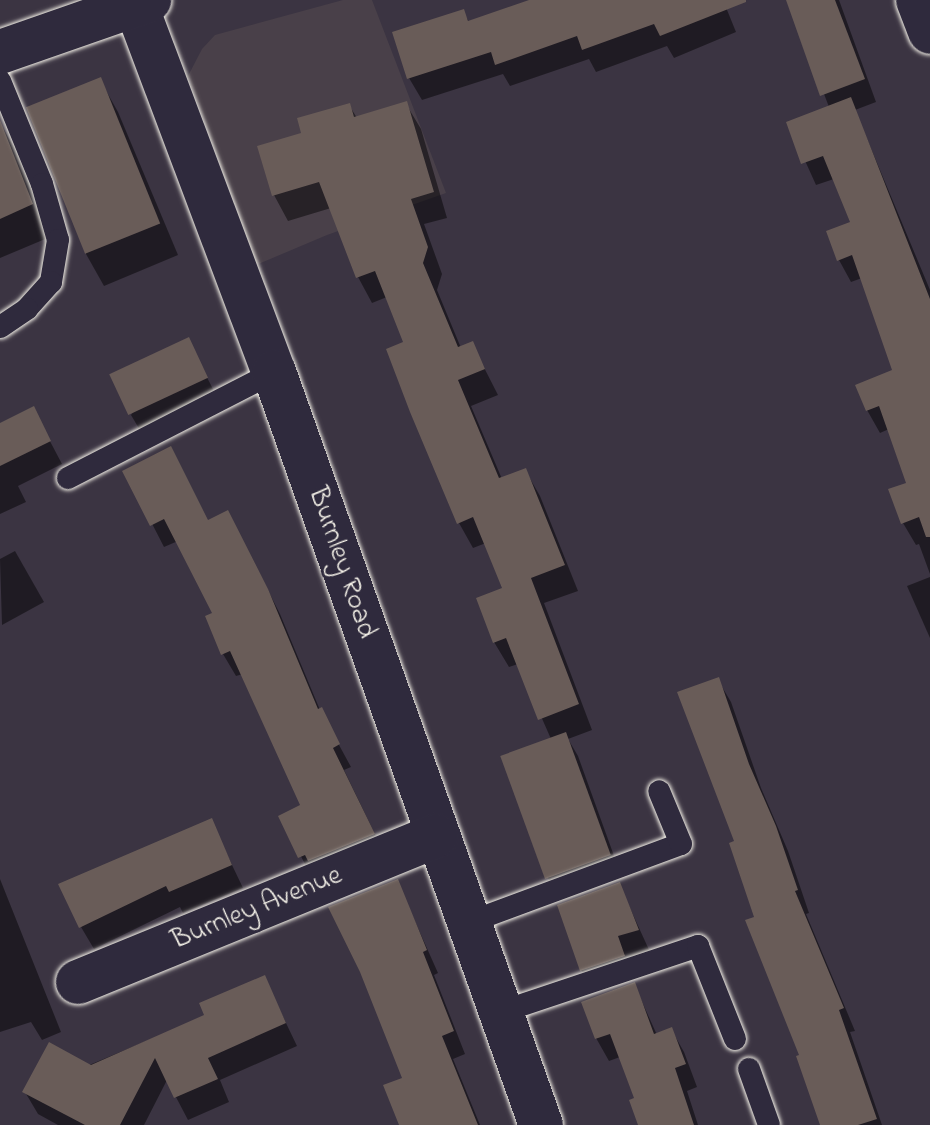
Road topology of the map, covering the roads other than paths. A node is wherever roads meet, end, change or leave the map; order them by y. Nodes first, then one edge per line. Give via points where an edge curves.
1 (918, 0) edge
2 (142, 2) edge
3 (930, 32) edge
4 (0, 52) edge
5 (0, 81) edge
6 (0, 327) edge
7 (274, 372) junction
8 (68, 478) dead end
9 (659, 791) dead end
10 (436, 836) junction
11 (470, 922) junction
12 (78, 982) dead end
13 (501, 1012) junction
14 (735, 1039) dead end
15 (749, 1069) dead end
16 (541, 1125) edge
17 (769, 1125) edge

1 - 3 street
2 - 4 street
2 - 7 street, Burnley Road
5 - 6 lane via 42,184 58,240 51,282 27,309
7 - 8 lane
7 - 10 street, Burnley Road
9 - 11 lane via 681,844
10 - 11 street, Burnley Road
10 - 12 street, Burnley Avenue
11 - 13 street, Burnley Road
13 - 14 lane via 698,946
13 - 16 street, Burnley Road
15 - 17 lane

